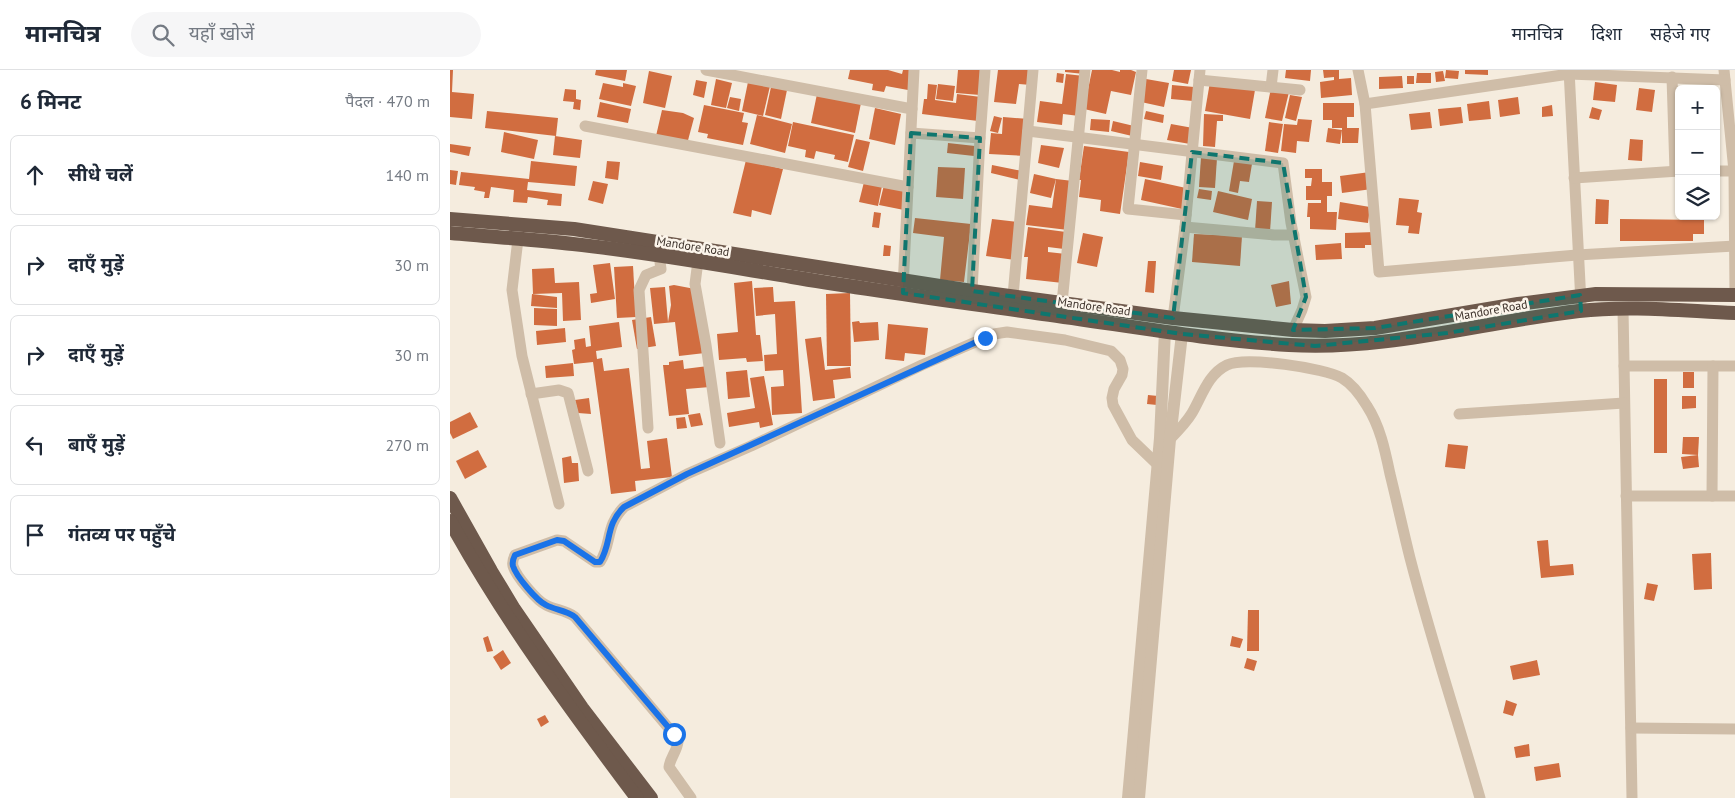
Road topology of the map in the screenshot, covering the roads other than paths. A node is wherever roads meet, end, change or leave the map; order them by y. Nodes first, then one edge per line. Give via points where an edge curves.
1 (706, 70) edge
2 (914, 70) edge
3 (985, 70) edge
4 (1033, 70) edge
5 (1085, 70) edge
6 (1142, 70) edge
7 (1273, 70) edge
8 (1358, 70) edge
9 (1569, 72) edge
10 (1544, 74) edge
11 (1199, 75) edge
12 (1724, 75) edge
13 (1672, 77) junction
14 (1271, 87) junction
15 (1300, 90) dead end
16 (1365, 104) junction
17 (912, 109) junction
18 (585, 126) dead end
19 (1028, 131) junction
20 (911, 133) junction
21 (1675, 133) edge
22 (1078, 137) junction
23 (980, 138) junction
24 (1134, 144) junction
25 (1192, 152) junction
26 (1675, 171) edge
27 (1720, 171) edge
28 (1734, 171) junction
29 (1574, 178) junction
30 (908, 187) junction
31 (1186, 215) junction
32 (450, 219) edge
33 (1185, 228) junction
34 (450, 233) edge
35 (1294, 235) junction
36 (518, 239) junction
37 (1734, 246) edge
38 (659, 255) junction
39 (1577, 255) junction
40 (698, 261) junction
41 (903, 287) junction
42 (972, 291) junction
43 (1735, 295) edge
44 (1013, 296) junction
45 (1580, 296) junction
46 (1062, 303) junction
47 (1623, 309) junction
48 (1581, 310) junction
49 (1735, 313) edge
50 (1173, 318) junction
51 (1293, 330) junction
52 (1165, 331) junction
53 (1182, 334) junction
54 (1624, 366) junction
55 (1713, 366) junction
56 (1735, 366) edge
57 (531, 394) junction
58 (1624, 403) junction
59 (1168, 408) junction
60 (1459, 414) dead end
61 (648, 428) dead end
62 (1170, 439) junction
63 (720, 442) dead end
64 (1158, 465) junction
65 (588, 471) dead end
66 (1626, 496) junction
67 (1712, 496) junction
68 (1735, 496) edge
69 (450, 498) edge
70 (559, 504) dead end
71 (450, 521) edge
72 (1631, 728) junction
73 (1735, 729) edge
74 (637, 798) edge
75 (651, 798) edge
76 (691, 798) edge
77 (1128, 798) edge
78 (1139, 798) edge
79 (1480, 798) edge
80 (1632, 798) edge

1 - 17 street
2 - 17 street
3 - 23 street
4 - 19 street
5 - 22 street
6 - 24 street
7 - 14 street
8 - 16 street
9 - 10 street
9 - 13 street
9 - 29 street
10 - 16 street
11 - 14 street
11 - 25 street
12 - 13 street
12 - 28 street
13 - 21 street
14 - 15 street
16 - 39 street via 1379,272
17 - 20 street
18 - 30 street
19 - 22 street
19 - 44 street
20 - 23 street
20 - 30 street
22 - 24 street
22 - 46 street
23 - 42 street
24 - 25 street
24 - 31 street via 1128,209
25 - 31 street
25 - 35 street via 1284,163
26 - 29 street
27 - 28 street
28 - 37 street
29 - 39 street
30 - 41 street
31 - 33 street
32 - 41 highway, Mandore Road via 574,230
33 - 35 street
33 - 50 street
34 - 36 highway, Mandore Road
35 - 51 street via 1306,297
36 - 38 highway, Mandore Road
36 - 57 street via 512,290
37 - 39 street
37 - 43 street
38 - 40 highway, Mandore Road
38 - 61 street via 661,269 646,275 639,290
39 - 45 street
40 - 41 highway, Mandore Road via 794,278
40 - 63 street via 695,284
41 - 42 highway, Mandore Road
41 - 52 highway, Mandore Road
42 - 44 highway, Mandore Road
43 - 45 highway, Mandore Road
44 - 46 highway, Mandore Road
45 - 48 street
45 - 51 highway, Mandore Road via 1375,328
46 - 50 highway, Mandore Road
47 - 48 highway, Mandore Road
47 - 49 highway, Mandore Road
47 - 54 street
48 - 53 highway, Mandore Road via 1447,334 1324,346
50 - 51 highway, Mandore Road
52 - 53 highway, Mandore Road
52 - 59 street
53 - 59 street
54 - 55 street
54 - 58 street
55 - 56 street
55 - 67 street
57 - 65 street via 559,390 568,393
57 - 70 street
58 - 60 street
58 - 66 street
59 - 62 street
59 - 64 street
62 - 78 street
62 - 79 street via 1192,412 1211,378 1228,364 1254,361 1333,374 1355,390 1368,406 1380,431 1410,558
64 - 76 street via 1132,440 1113,406 1114,388 1123,369 1111,351 1065,340 1007,332 994,334 922,365 687,474 624,507 611,526 600,562 557,540 515,555 512,564 515,572 531,592 542,603 575,617 677,738 678,744 669,767
64 - 77 street
66 - 67 street
66 - 72 street
67 - 68 street
69 - 75 highway via 514,609 582,708
71 - 74 highway via 509,619 575,716
72 - 73 street
72 - 80 street

